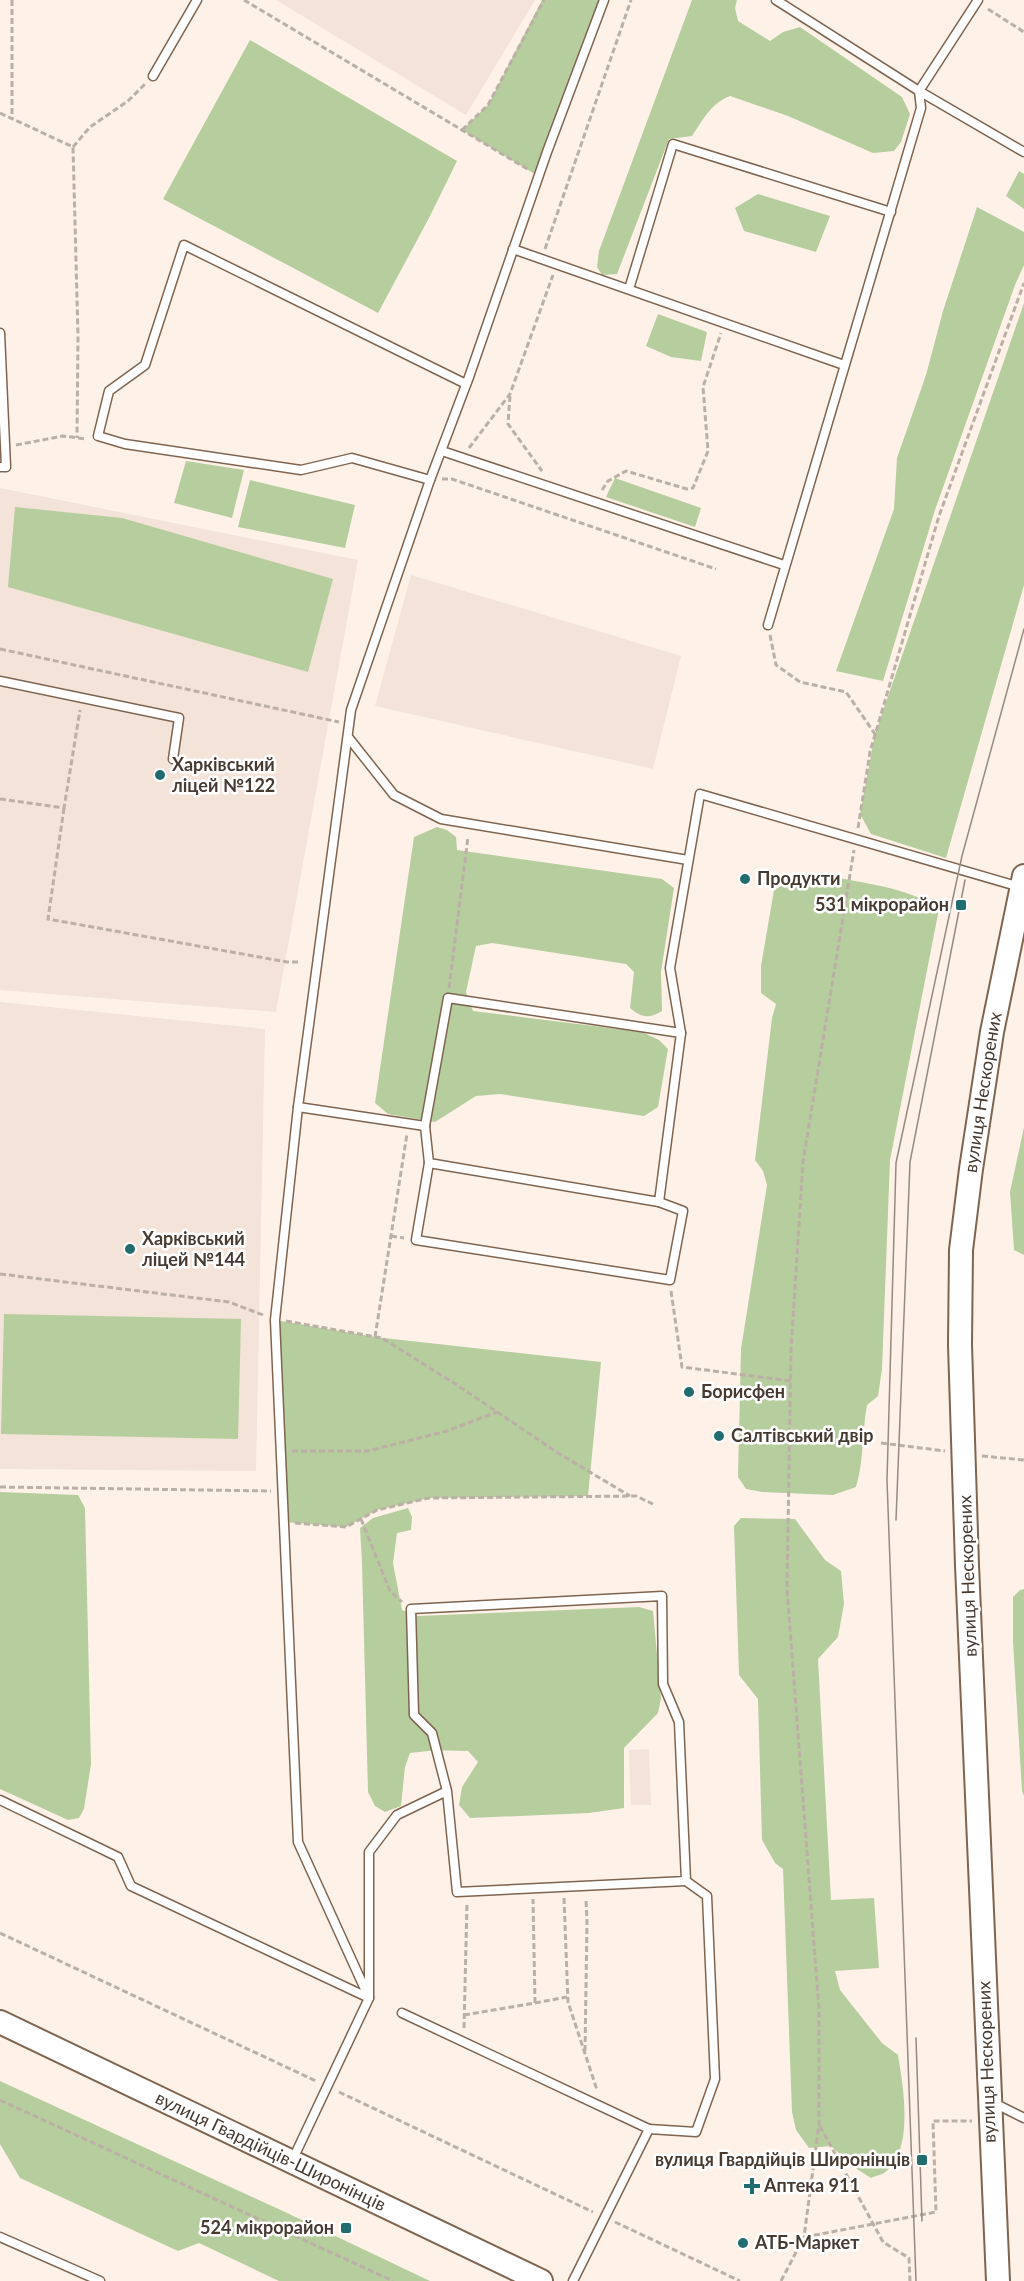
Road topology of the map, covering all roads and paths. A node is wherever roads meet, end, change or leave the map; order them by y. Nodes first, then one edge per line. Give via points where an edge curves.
1 (12, 0) edge
2 (197, 0) edge
3 (244, 0) edge
4 (543, 0) edge
5 (604, 0) edge
6 (631, 0) edge
7 (776, 0) edge
8 (977, 1) edge
9 (1024, 32) edge
10 (153, 76) joint
11 (919, 91) junction
12 (0, 113) edge
13 (12, 118) junction
14 (462, 130) junction
15 (73, 147) junction
16 (1024, 152) edge
17 (538, 176) junction
18 (891, 212) junction
19 (513, 249) junction
20 (542, 259) junction
21 (557, 265) junction
22 (1024, 283) edge
23 (630, 289) junction
24 (725, 323) junction
25 (0, 333) edge
26 (844, 365) junction
27 (466, 384) junction
28 (510, 394) junction
29 (98, 436) junction
30 (77, 438) junction
31 (5, 447) junction
32 (442, 451) junction
33 (462, 458) junction
34 (0, 467) edge
35 (430, 480) junction
36 (554, 489) junction
37 (594, 502) junction
38 (784, 565) junction
39 (716, 569) dead end
40 (768, 625) joint
41 (0, 649) edge
42 (0, 681) edge
43 (82, 699) junction
44 (350, 724) junction
45 (875, 734) junction
46 (348, 737) junction
47 (173, 759) dead end
48 (0, 799) edge
49 (64, 808) junction
50 (470, 824) junction
51 (856, 839) junction
52 (688, 860) junction
53 (1023, 882) edge
54 (299, 962) dead end
55 (448, 998) junction
56 (681, 1034) junction
57 (298, 1107) junction
58 (409, 1123) junction
59 (425, 1126) junction
60 (429, 1163) junction
61 (659, 1202) junction
62 (0, 1274) edge
63 (670, 1280) junction
64 (275, 1320) junction
65 (375, 1336) junction
66 (791, 1381) junction
67 (497, 1412) junction
68 (881, 1443) dead end
69 (281, 1452) junction
70 (953, 1452) dead end
71 (982, 1456) dead end
72 (1024, 1460) edge
73 (0, 1487) edge
74 (283, 1491) junction
75 (630, 1496) junction
76 (653, 1504) dead end
77 (361, 1519) junction
78 (284, 1522) junction
79 (411, 1609) junction
80 (447, 1791) junction
81 (0, 1800) edge
82 (686, 1881) junction
83 (585, 1886) junction
84 (564, 1887) junction
85 (533, 1888) junction
86 (467, 1892) junction
87 (0, 1934) edge
88 (567, 1997) junction
89 (369, 1998) junction
90 (535, 2003) junction
91 (402, 2013) dead end
92 (464, 2015) junction
93 (0, 2022) edge
94 (464, 2042) junction
95 (585, 2056) junction
96 (328, 2087) junction
97 (0, 2100) edge
98 (989, 2100) junction
99 (602, 2107) junction
100 (1024, 2118) edge
101 (976, 2121) dead end
102 (819, 2124) junction
103 (649, 2129) junction
104 (292, 2162) junction
105 (605, 2217) junction
106 (872, 2223) junction
107 (0, 2237) edge
108 (804, 2237) junction
109 (99, 2281) edge
110 (393, 2281) edge
111 (541, 2281) edge
112 (573, 2281) edge
113 (740, 2281) edge
114 (781, 2281) edge
115 (910, 2281) edge
116 (998, 2281) edge

1 - 13 path
2 - 10 lane
3 - 14 path
4 - 14 path via 488,105
5 - 17 lane
6 - 20 path
7 - 11 lane
8 - 9 path
8 - 11 lane
10 - 15 path via 128,101 90,127
11 - 16 lane
11 - 18 lane via 921,108
12 - 13 path
13 - 15 path
14 - 17 path
15 - 30 path
17 - 19 lane
18 - 23 lane via 673,144
18 - 26 lane
19 - 20 lane
19 - 27 lane
20 - 21 lane
21 - 23 lane
21 - 28 path
22 - 45 path via 939,516
23 - 24 lane
24 - 26 lane
24 - 37 path via 703,387 708,451 693,488 626,471 608,481
25 - 31 lane
26 - 38 lane
27 - 29 lane via 184,245 145,365 109,391
27 - 32 lane
28 - 33 path
28 - 36 path via 508,424
29 - 30 path via 96,441
29 - 35 lane via 125,444 302,470 352,458
30 - 31 path via 63,436
31 - 34 lane via 6,467
32 - 33 lane
32 - 35 lane
33 - 36 lane
35 - 39 path via 452,478
35 - 44 lane via 351,710
36 - 37 lane
37 - 38 lane
38 - 40 lane
40 - 45 path via 776,665 800,682 846,692
41 - 44 path
42 - 43 lane
43 - 47 lane via 179,718
43 - 49 path
44 - 46 lane
45 - 51 path
46 - 50 lane via 394,795 441,819
46 - 57 lane
48 - 49 path
49 - 54 path via 48,919
50 - 52 lane
50 - 55 path
51 - 52 lane via 700,794
51 - 53 lane
51 - 66 path via 803,1162
52 - 56 lane via 670,968
53 - 98 main road, вулиця Нескорених via 992,1032 961,1250 965,1502
55 - 56 lane
55 - 59 lane
56 - 61 lane
57 - 58 lane
57 - 64 lane
58 - 59 lane
58 - 65 path
59 - 60 lane
60 - 61 lane
60 - 63 lane via 416,1240
61 - 63 lane via 682,1211
62 - 64 path via 230,1302
63 - 66 path via 682,1367
64 - 65 path
64 - 69 lane
65 - 67 path
66 - 102 path via 787,1589 819,2010
67 - 69 path via 447,1431 368,1450
67 - 75 path
68 - 70 path
69 - 74 lane
71 - 72 path
73 - 74 path
74 - 78 lane
75 - 76 path
75 - 77 path via 429,1498 376,1510
77 - 78 path via 346,1527
77 - 79 path via 390,1591
78 - 89 lane via 298,1842
79 - 80 lane via 414,1715 432,1733
79 - 82 lane via 662,1596 663,1684 679,1722
80 - 86 lane via 457,1892
80 - 89 lane via 397,1815 369,1852
81 - 89 lane via 118,1857 131,1886
82 - 83 lane
82 - 103 lane via 707,1896 715,2079 696,2132
83 - 84 lane
83 - 95 path
84 - 85 lane
84 - 88 path
85 - 86 lane
85 - 90 path
86 - 92 path
87 - 96 path
88 - 90 path
88 - 95 path
89 - 96 lane
90 - 92 path
91 - 94 lane
92 - 94 path
93 - 104 main road, вулиця Гвардійців-Широнінців
94 - 99 lane
95 - 99 path
96 - 104 lane
96 - 105 path
97 - 110 path
98 - 100 lane
98 - 116 main road, вулиця Нескорених
99 - 103 lane
101 - 106 path via 933,2121 936,2212
102 - 106 path
102 - 108 path
103 - 105 lane
104 - 111 main road, вулиця Гвардійців-Широнінців
105 - 112 lane
105 - 113 path
106 - 108 path
106 - 115 path via 883,2242 909,2258
107 - 109 lane
108 - 114 path

